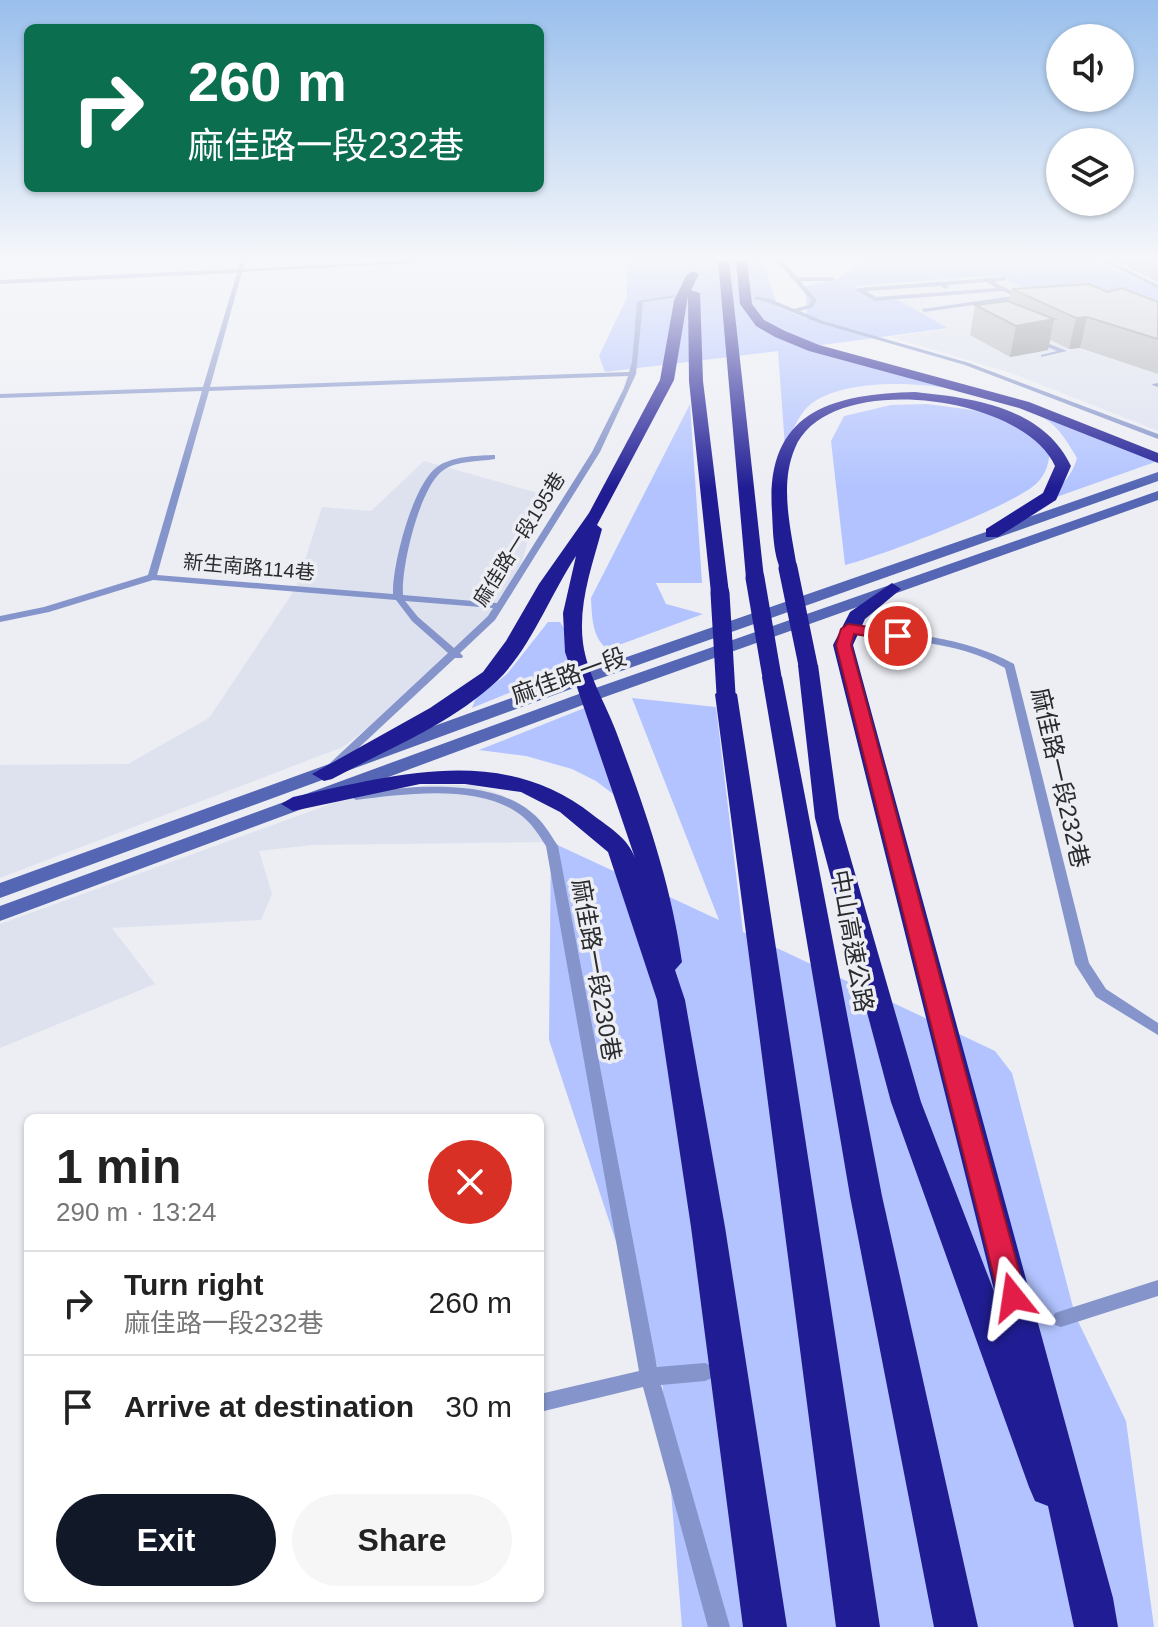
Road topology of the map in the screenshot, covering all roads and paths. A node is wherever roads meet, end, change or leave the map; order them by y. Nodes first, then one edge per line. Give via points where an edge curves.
1 (220, 336) edge
2 (637, 336) edge
3 (674, 336) edge
4 (695, 336) edge
5 (731, 336) edge
6 (785, 336) edge
7 (875, 336) edge
8 (1026, 336) edge
9 (1043, 356) dead end
10 (633, 374) junction
11 (205, 389) junction
12 (0, 396) edge
13 (1065, 418) junction
14 (1158, 440) edge
15 (492, 457) dead end
16 (1158, 458) edge
17 (1158, 476) edge
18 (1158, 495) edge
19 (597, 513) junction
20 (992, 533) junction
21 (152, 577) junction
22 (892, 589) junction
23 (398, 597) junction
24 (500, 606) junction
25 (0, 619) edge
26 (848, 629) junction
27 (458, 656) dead end
28 (589, 686) junction
29 (324, 774) junction
30 (293, 804) junction
31 (0, 891) edge
32 (0, 914) edge
33 (671, 1000) junction
34 (1158, 1030) edge
35 (1158, 1288) edge
36 (1061, 1319) dead end
37 (705, 1372) dead end
38 (649, 1377) junction
39 (544, 1402) edge
40 (1094, 1612) edge
41 (719, 1627) edge
42 (765, 1627) edge
43 (858, 1627) edge
44 (956, 1627) edge

1 - 11 lane
2 - 10 lane, 麻佳路一段195巷
3 - 19 highway via 667,380
4 - 43 highway, bridge via 726,694
5 - 44 highway, 中山高速公路, bridge via 755,578 772,677 866,1196
6 - 13 highway
7 - 14 lane via 967,364
8 - 9 lane via 1064,351
10 - 11 lane
10 - 24 lane, 麻佳路一段195巷 via 596,452
11 - 12 lane
11 - 21 lane
13 - 14 highway
13 - 16 highway
15 - 23 lane via 454,462 436,471 397,566
17 - 20 main road, 麻佳路一段
18 - 22 main road, 麻佳路一段
19 - 28 highway via 572,612 572,641
19 - 29 highway via 490,676 438,713
20 - 28 main road, 麻佳路一段
20 - 40 highway, bridge via 1050,496 1063,466 1055,449 1021,421 986,407 929,398 871,399 812,419 797,431 787,450 779,482 788,568 808,665 827,818 906,1102
21 - 23 lane, 新生南路114巷
21 - 25 lane, 新生南路114巷
22 - 26 highway
22 - 28 main road, 麻佳路一段
23 - 24 lane, 新生南路114巷
23 - 27 lane
24 - 29 lane, 麻佳路一段195巷
26 - 34 lane, 麻佳路一段232巷 via 976,652 1010,666 1082,964 1101,993
26 - 40 highway via 843,645
28 - 29 main road, 麻佳路一段
28 - 30 main road, 麻佳路一段
28 - 33 highway via 636,819 664,923
29 - 31 main road, 麻佳路一段
30 - 32 main road, 麻佳路一段
30 - 33 highway via 420,777 465,777 527,786 568,807 619,848
30 - 38 lane, 麻佳路一段230巷 via 410,790 476,795 519,809 538,824 552,846
33 - 42 highway
35 - 36 lane
37 - 38 lane
38 - 39 lane
38 - 41 lane, 麻佳路一段230巷

